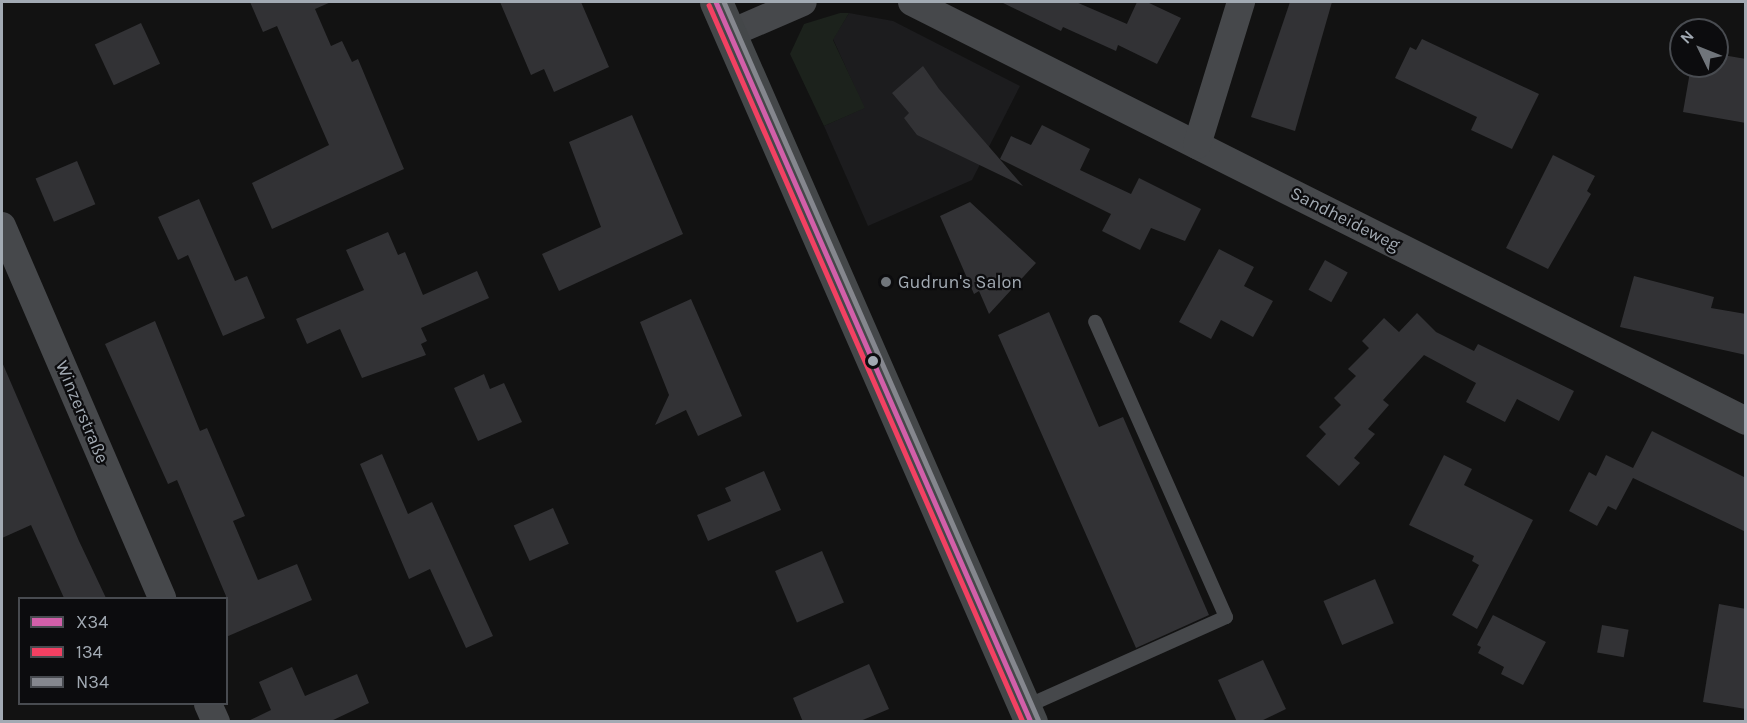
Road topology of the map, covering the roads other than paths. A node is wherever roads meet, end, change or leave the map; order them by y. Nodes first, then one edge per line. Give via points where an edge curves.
1 (716, 2) edge
2 (803, 2) edge
3 (912, 2) edge
4 (1241, 2) edge
5 (731, 33) junction
6 (1197, 145) junction
7 (2, 226) edge
8 (1095, 322) dead end
9 (1746, 420) edge
10 (162, 597) edge
11 (208, 705) edge
12 (1028, 714) edge
13 (216, 722) edge

1 - 5 main road
2 - 5 street
3 - 6 street, Sandheideweg
4 - 6 street
5 - 12 main road
6 - 9 street, Sandheideweg
7 - 10 street, Winzerstraße
8 - 12 lane via 1226,617
11 - 13 street

